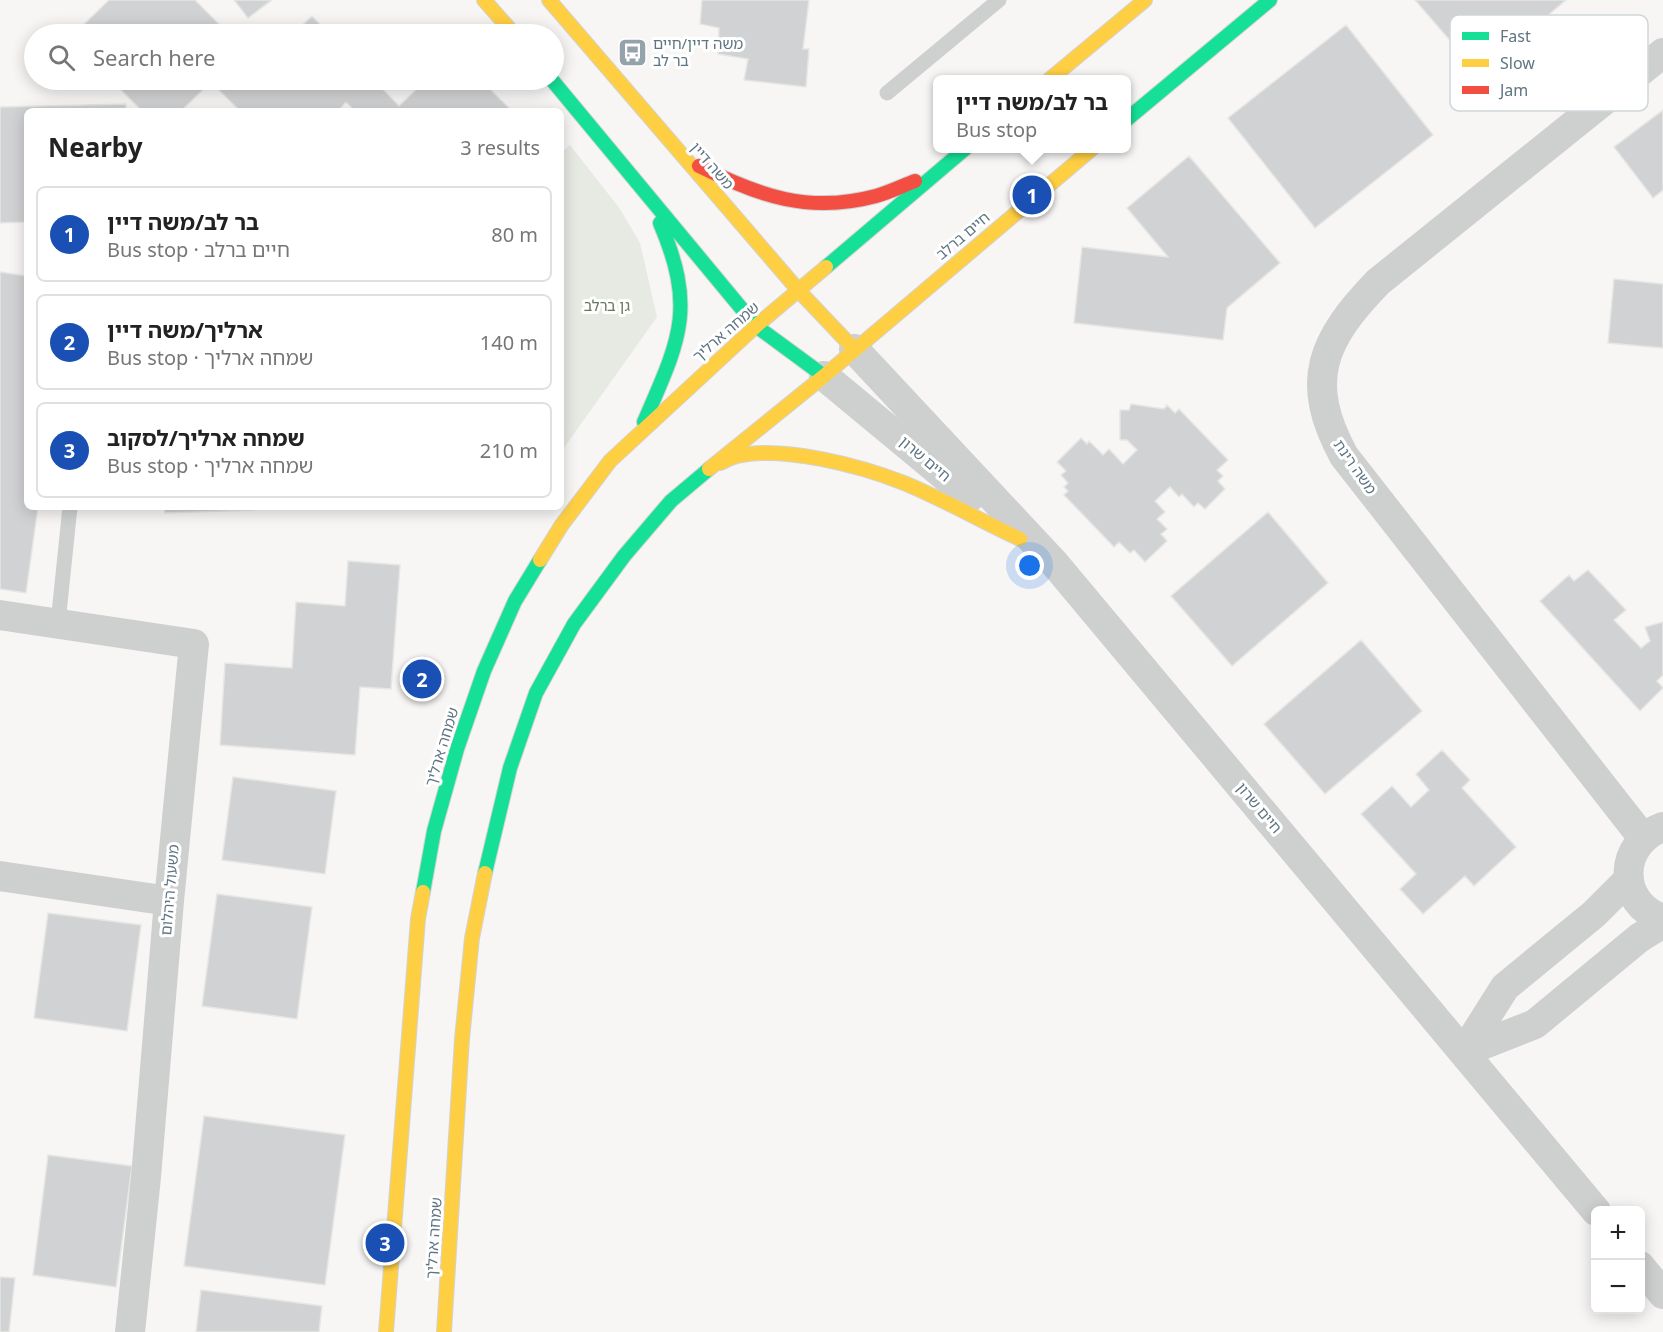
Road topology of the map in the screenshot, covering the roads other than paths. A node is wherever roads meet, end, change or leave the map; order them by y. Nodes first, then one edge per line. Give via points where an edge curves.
1 (484, 0) edge
2 (549, 0) edge
3 (999, 0) edge
4 (1145, 0) edge
5 (1270, 0) edge
6 (505, 24) edge
7 (1663, 53) edge
8 (1648, 65) edge
9 (1055, 75) edge
10 (560, 90) edge
11 (887, 93) dead end
12 (1591, 111) edge
13 (1131, 116) edge
14 (960, 153) edge
15 (1087, 153) edge
16 (683, 158) junction
17 (937, 173) junction
18 (644, 189) junction
19 (799, 291) junction
20 (756, 327) junction
21 (854, 349) junction
22 (824, 376) junction
23 (639, 434) junction
24 (570, 498) edge
25 (671, 501) junction
26 (70, 510) edge
27 (1020, 539) junction
28 (1055, 564) junction
29 (0, 615) edge
30 (58, 623) junction
31 (1653, 833) edge
32 (0, 876) edge
33 (1629, 879) junction
34 (169, 901) junction
35 (1663, 921) edge
36 (1464, 1052) junction
37 (1592, 1206) edge
38 (1645, 1271) edge
39 (1663, 1294) edge
40 (130, 1332) edge
41 (386, 1332) edge
42 (444, 1332) edge

1 - 6 street
2 - 16 street, משה דיין
3 - 11 lane
4 - 9 street
5 - 13 street
7 - 8 street, משה רינת
10 - 18 street
12 - 31 street, משה רינת via 1378,282 1336,334 1325,362 1322,392 1324,412 1344,456
14 - 17 street
15 - 21 street, חיים ברלב
16 - 17 street via 743,188 784,202 819,205 873,197
16 - 19 street, משה דיין
17 - 19 street
18 - 20 street
18 - 23 street via 673,252 682,307 674,345
19 - 20 street, שמחה ארליך
19 - 21 street, משה דיין
20 - 22 street
20 - 23 street, שמחה ארליך
21 - 22 street, שמחה ארליך
21 - 28 street, חיים שרון
22 - 25 street, שמחה ארליך
22 - 27 street, חיים שרון
23 - 24 street, שמחה ארליך
24 - 41 street, שמחה ארליך via 561,525 515,601 484,671 434,831 418,920
25 - 27 street via 728,457 793,455 900,481
25 - 42 street, שמחה ארליך via 574,624 536,693 510,768 471,938
26 - 30 lane
27 - 28 street, חיים שרון
28 - 36 street, חיים שרון
29 - 30 street, משעול היהלום
30 - 34 street, משעול היהלום via 194,644
31 - 33 street via 1631,857
32 - 34 street
33 - 35 street via 1642,906
33 - 36 street via 1594,914 1505,987
34 - 40 street, משעול היהלום
35 - 36 street via 1535,1024
36 - 37 street, חיים שרון
38 - 39 street

